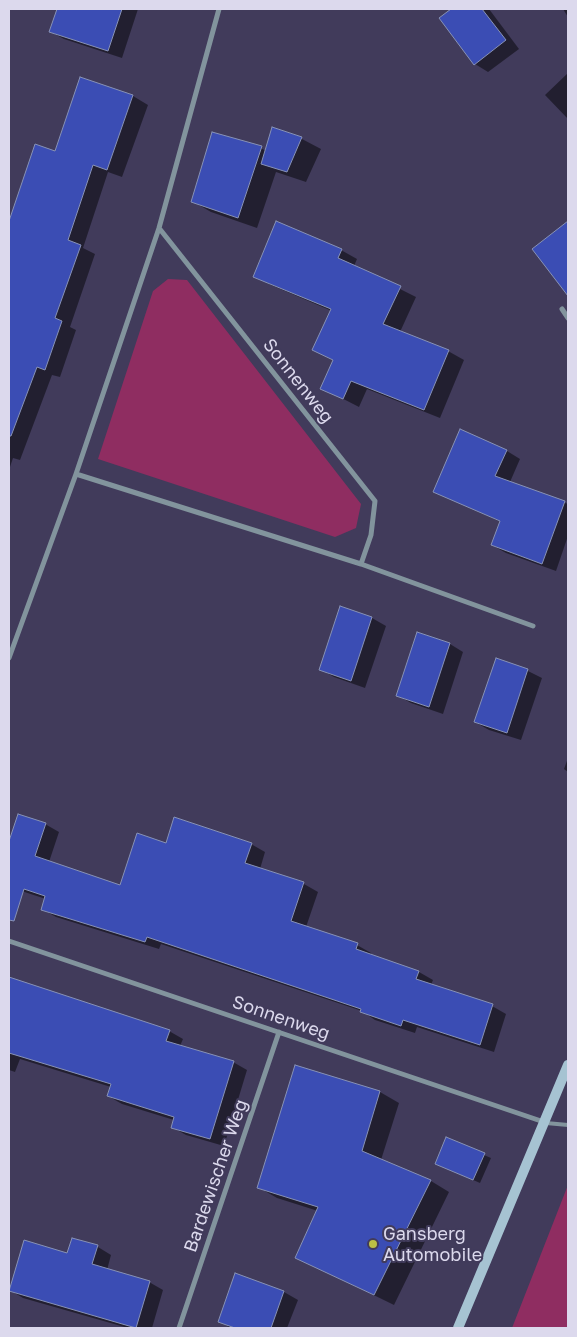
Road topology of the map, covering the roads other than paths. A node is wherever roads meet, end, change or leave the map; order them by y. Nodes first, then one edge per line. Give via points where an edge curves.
1 (219, 9) edge
2 (159, 228) junction
3 (562, 309) dead end
4 (568, 318) edge
5 (76, 474) junction
6 (361, 564) junction
7 (533, 626) dead end
8 (9, 658) edge
9 (9, 941) edge
10 (279, 1032) junction
11 (568, 1065) edge
12 (544, 1122) junction
13 (568, 1125) edge
14 (179, 1328) edge
15 (458, 1328) edge

1 - 2 street
2 - 5 street
2 - 6 street, Sonnenweg via 374,500 371,535
3 - 4 street
5 - 6 street
5 - 8 street
6 - 7 street
9 - 10 street, Sonnenweg
10 - 12 street, Sonnenweg
10 - 14 street, Bardewischer Weg
11 - 12 main road
12 - 13 lane
12 - 15 main road

